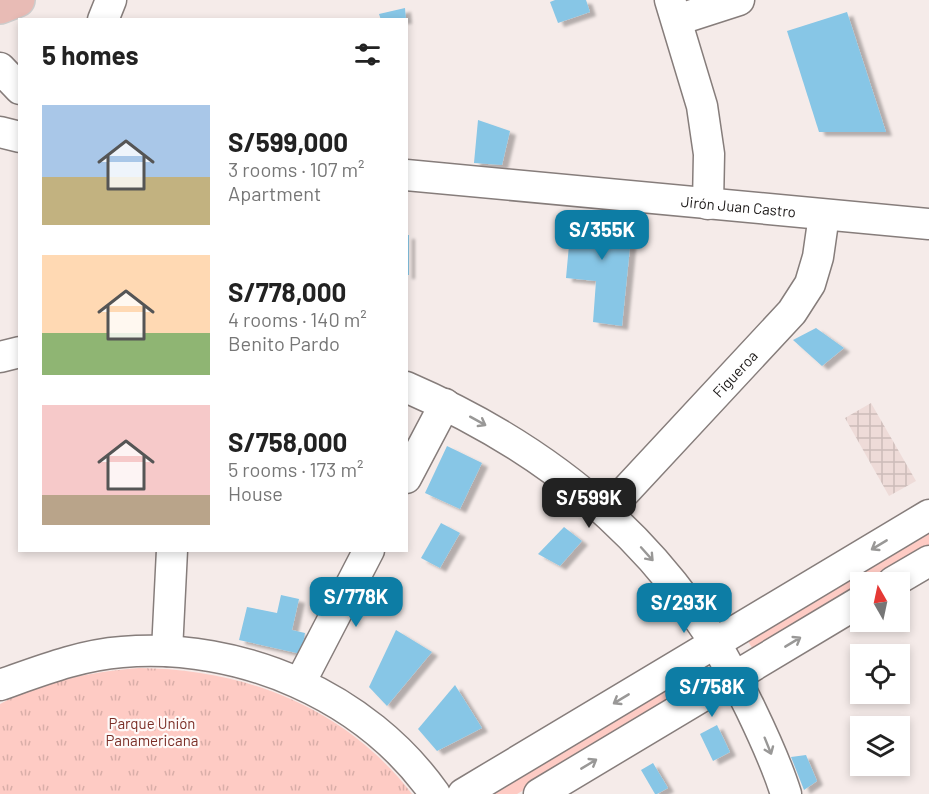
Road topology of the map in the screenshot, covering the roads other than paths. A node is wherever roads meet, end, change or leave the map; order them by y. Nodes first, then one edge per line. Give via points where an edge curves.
1 (18, 0) edge
2 (111, 0) edge
3 (739, 0) edge
4 (0, 7) edge
5 (674, 10) edge
6 (104, 18) edge
7 (0, 132) edge
8 (18, 136) edge
9 (408, 176) edge
10 (708, 204) junction
11 (824, 214) junction
12 (929, 224) edge
13 (18, 352) edge
14 (0, 357) edge
15 (408, 388) edge
16 (445, 404) junction
17 (408, 474) edge
18 (606, 512) junction
19 (929, 515) edge
20 (172, 552) edge
21 (368, 552) edge
22 (929, 561) edge
23 (910, 572) edge
24 (850, 608) edge
25 (716, 643) junction
26 (167, 651) junction
27 (736, 676) junction
28 (300, 683) junction
29 (0, 685) edge
30 (435, 794) edge
31 (463, 794) edge
32 (539, 794) edge
33 (786, 794) edge

1 - 4 main road
2 - 6 street
3 - 5 street
5 - 10 street via 702,106 709,154
7 - 8 street
9 - 10 street, Jirón Juan Castro
10 - 11 street, Jirón Juan Castro
11 - 12 street, Jirón Juan Castro
11 - 18 street, Figueroa via 810,284 792,312
13 - 14 street
15 - 16 street
16 - 17 street
16 -> 18 street via 518,444
18 -> 25 street via 665,574
19 -> 25 street
20 - 26 street
21 - 28 street
22 - 23 street
27 -> 24 street
25 - 27 street
25 -> 31 street
26 - 28 street via 258,666
26 - 29 street via 77,659
32 -> 27 street
27 -> 33 street
28 - 30 street via 349,710 392,744

